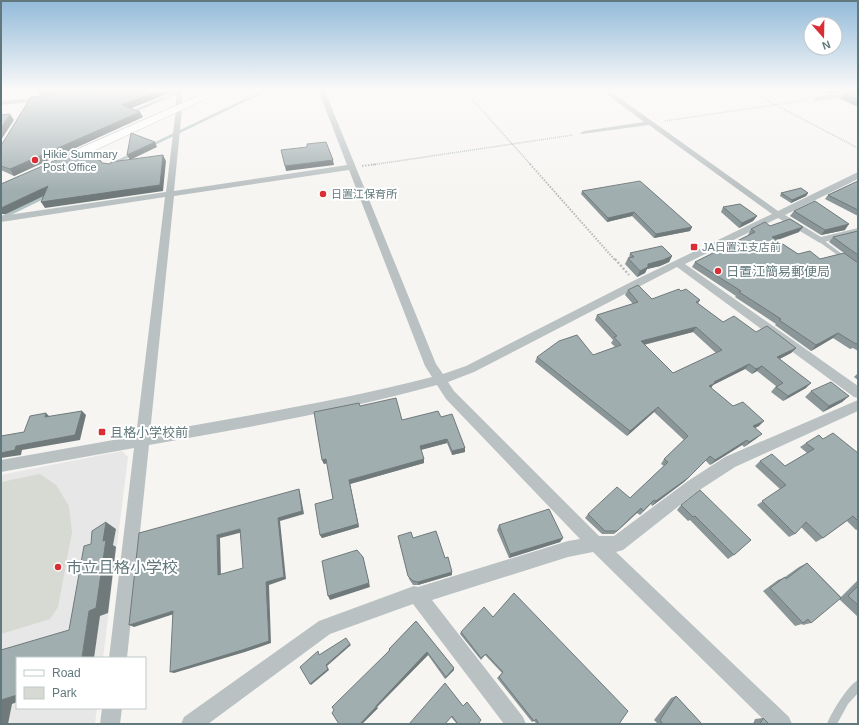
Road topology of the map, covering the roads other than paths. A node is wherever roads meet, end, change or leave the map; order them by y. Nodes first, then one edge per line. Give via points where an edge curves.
1 (146, 123) edge
2 (177, 123) edge
3 (333, 123) edge
4 (651, 123) joint
5 (584, 133) road end
6 (351, 167) junction
7 (44, 169) edge
8 (858, 174) edge
9 (169, 194) junction
10 (779, 214) junction
11 (1, 219) edge
12 (858, 231) edge
13 (820, 240) junction
14 (679, 264) junction
15 (858, 268) edge
16 (439, 380) junction
17 (858, 393) edge
18 (858, 405) edge
19 (142, 439) junction
20 (1, 466) edge
21 (596, 544) junction
22 (418, 596) junction
23 (118, 657) edge
24 (858, 685) edge
25 (112, 709) edge
26 (110, 724) edge
27 (191, 724) edge
28 (516, 724) edge
29 (782, 724) edge
30 (832, 724) edge

1 - 7 main road
2 - 9 street
3 - 6 street
4 - 5 street
4 - 10 street
6 - 9 street
6 - 16 street via 431,366
8 - 10 street
9 - 11 street
9 - 19 street
10 - 13 street
10 - 14 street
12 - 13 street
13 - 15 lane
14 - 16 street via 470,369
14 - 17 street
16 - 19 street via 300,412
16 - 21 street via 450,395
18 - 21 street via 730,462 693,486 617,544
19 - 20 street
19 - 23 street
21 - 22 street via 568,549
21 - 29 street
22 - 27 street via 325,627
22 - 28 street
24 - 30 lane
25 - 26 street

